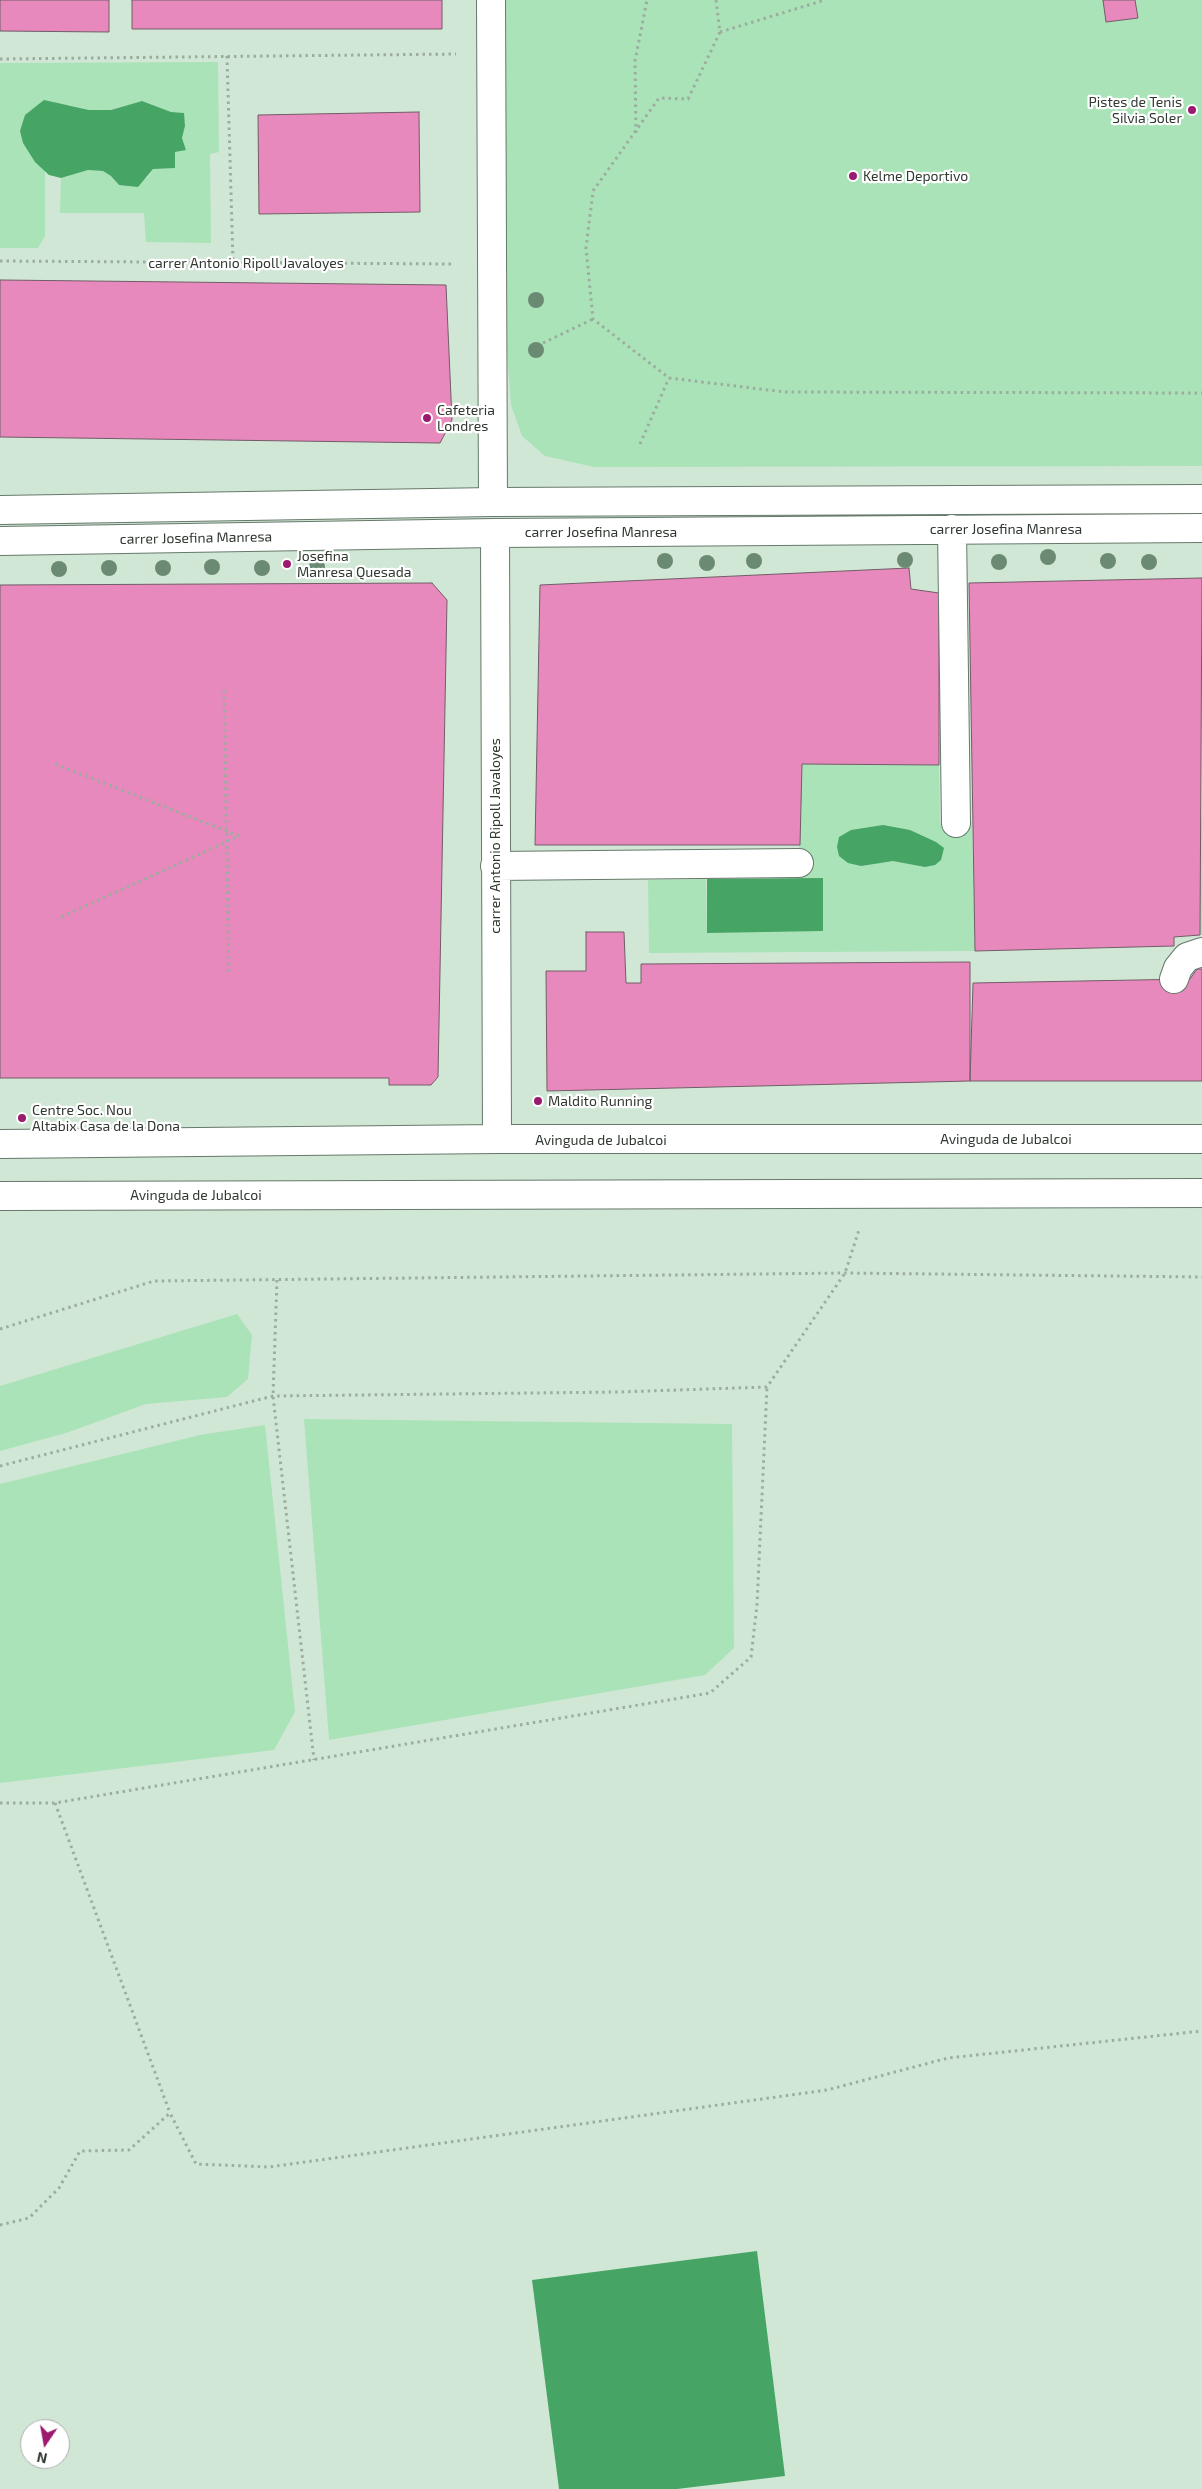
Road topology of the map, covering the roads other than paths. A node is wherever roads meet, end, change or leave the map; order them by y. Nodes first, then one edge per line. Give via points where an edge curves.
1 (491, 0) edge
2 (1202, 499) edge
3 (493, 502) junction
4 (0, 510) edge
5 (1202, 528) edge
6 (952, 529) junction
7 (495, 533) junction
8 (0, 541) edge
9 (956, 823) dead end
10 (799, 863) dead end
11 (496, 866) junction
12 (1202, 952) edge
13 (1174, 979) dead end
14 (496, 1139) junction
15 (1202, 1139) edge
16 (0, 1144) edge
17 (1202, 1194) edge
18 (0, 1196) edge

1 - 3 street
2 - 3 street, carrer Josefina Manresa
3 - 4 street, carrer Josefina Manresa
5 - 6 street, carrer Josefina Manresa
6 - 7 street, carrer Josefina Manresa
6 - 9 street
7 - 8 street, carrer Josefina Manresa
7 - 11 street, carrer Antonio Ripoll Javaloyes
10 - 11 street
11 - 14 street, carrer Antonio Ripoll Javaloyes
12 - 13 street via 1187,957
14 - 15 street, Avinguda de Jubalcoi
14 - 16 street, Avinguda de Jubalcoi
17 - 18 street, Avinguda de Jubalcoi

